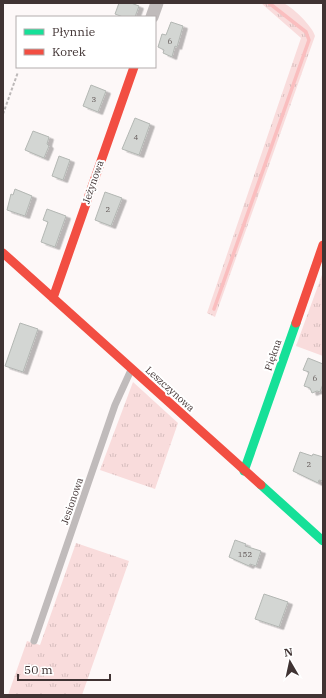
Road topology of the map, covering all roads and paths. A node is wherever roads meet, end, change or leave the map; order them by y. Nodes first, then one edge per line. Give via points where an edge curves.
1 (157, 3) edge
2 (152, 16) edge
3 (134, 68) edge
4 (18, 72) dead end
5 (3, 114) edge
6 (323, 245) edge
7 (3, 253) edge
8 (52, 298) junction
9 (132, 370) junction
10 (244, 471) junction
11 (323, 541) edge
12 (34, 641) dead end

1 - 2 street
3 - 8 street, Jeżynowa
4 - 5 path
6 - 10 street, Piękna
7 - 8 street, Leszczynowa
8 - 9 street, Leszczynowa
9 - 10 street, Leszczynowa
9 - 12 lane, Jesionowa via 115,405
10 - 11 street, Leszczynowa

